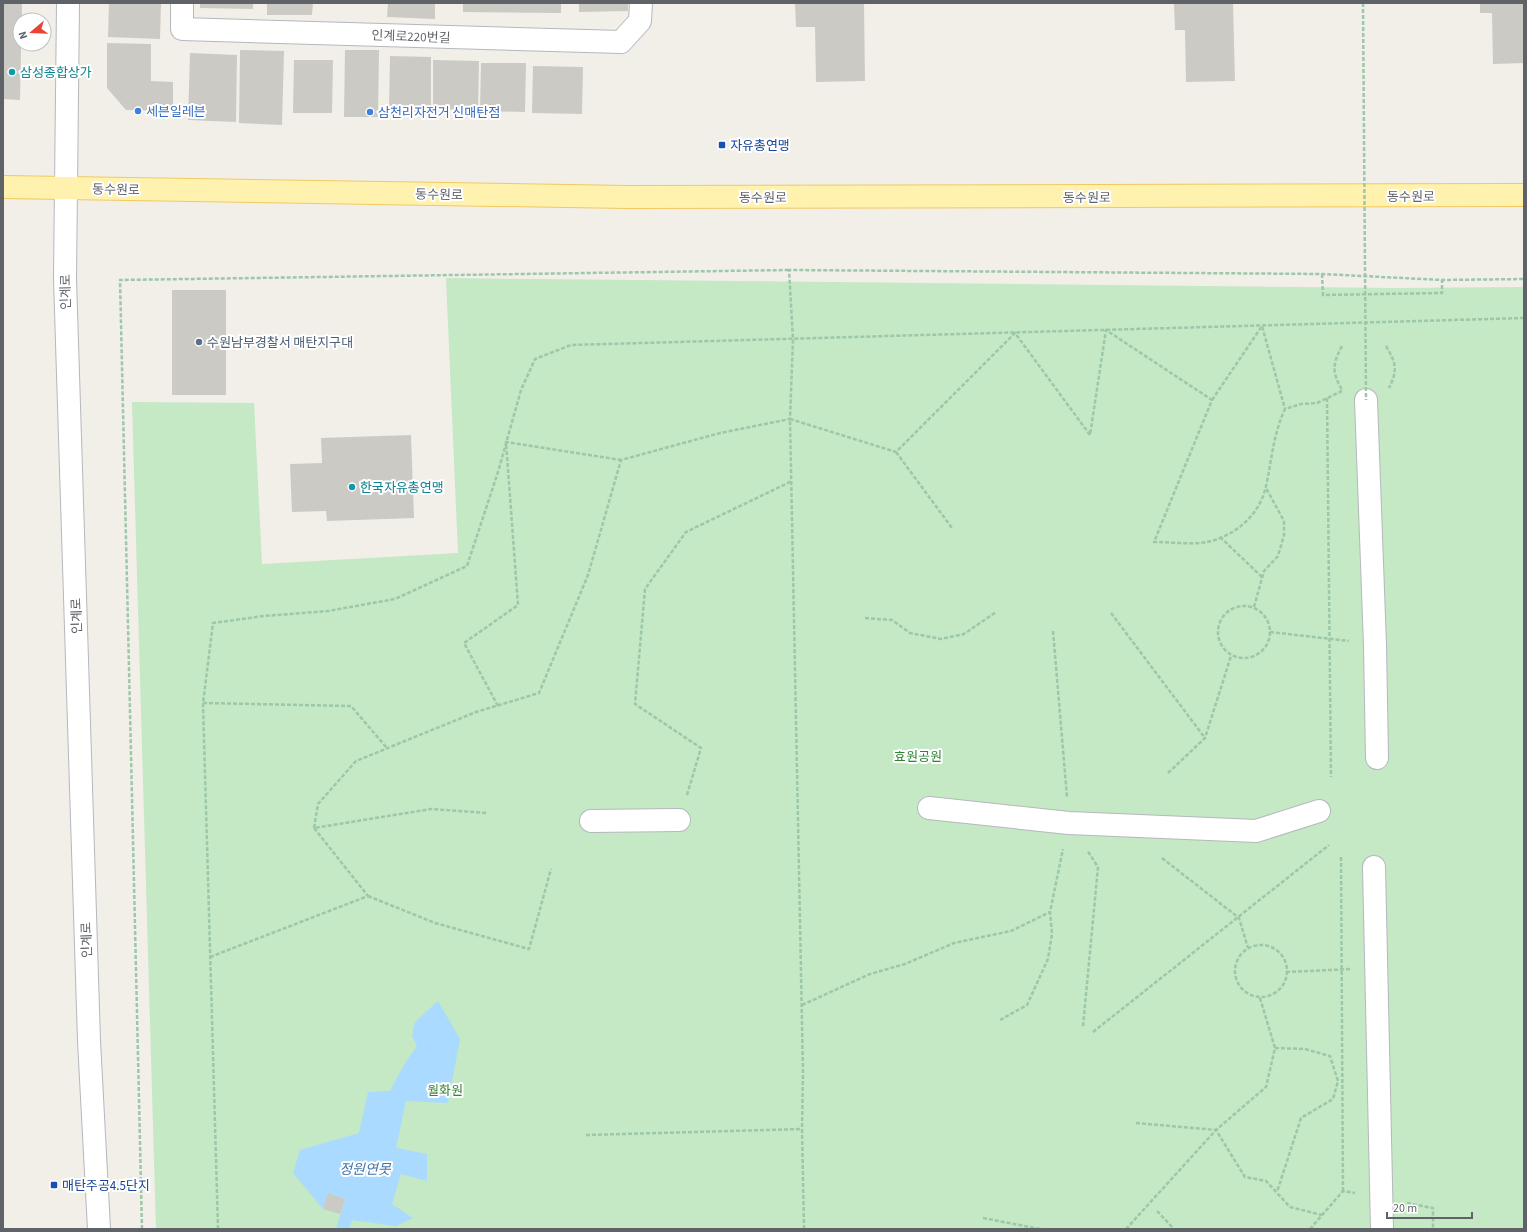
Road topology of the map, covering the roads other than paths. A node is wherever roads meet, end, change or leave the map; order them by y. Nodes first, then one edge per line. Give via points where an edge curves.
1 (68, 3) edge
2 (182, 3) edge
3 (641, 3) edge
4 (3, 187) edge
5 (65, 188) junction
6 (1524, 195) edge
7 (1366, 400) road end
8 (1377, 758) dead end
9 (930, 808) dead end
10 (1319, 811) dead end
11 (680, 820) road end
12 (591, 821) dead end
13 (1374, 867) dead end
14 (99, 1229) edge
15 (1382, 1229) edge

1 - 5 street, 인계로
2 - 3 street, 인계로220번길 via 182,29 621,42 640,21
4 - 5 main road, 동수원로
5 - 6 main road, 동수원로 via 627,197
5 - 14 street, 인계로 via 65,279 86,930
7 - 8 street
9 - 10 street via 1069,823 1256,831
11 - 12 street
13 - 15 street

